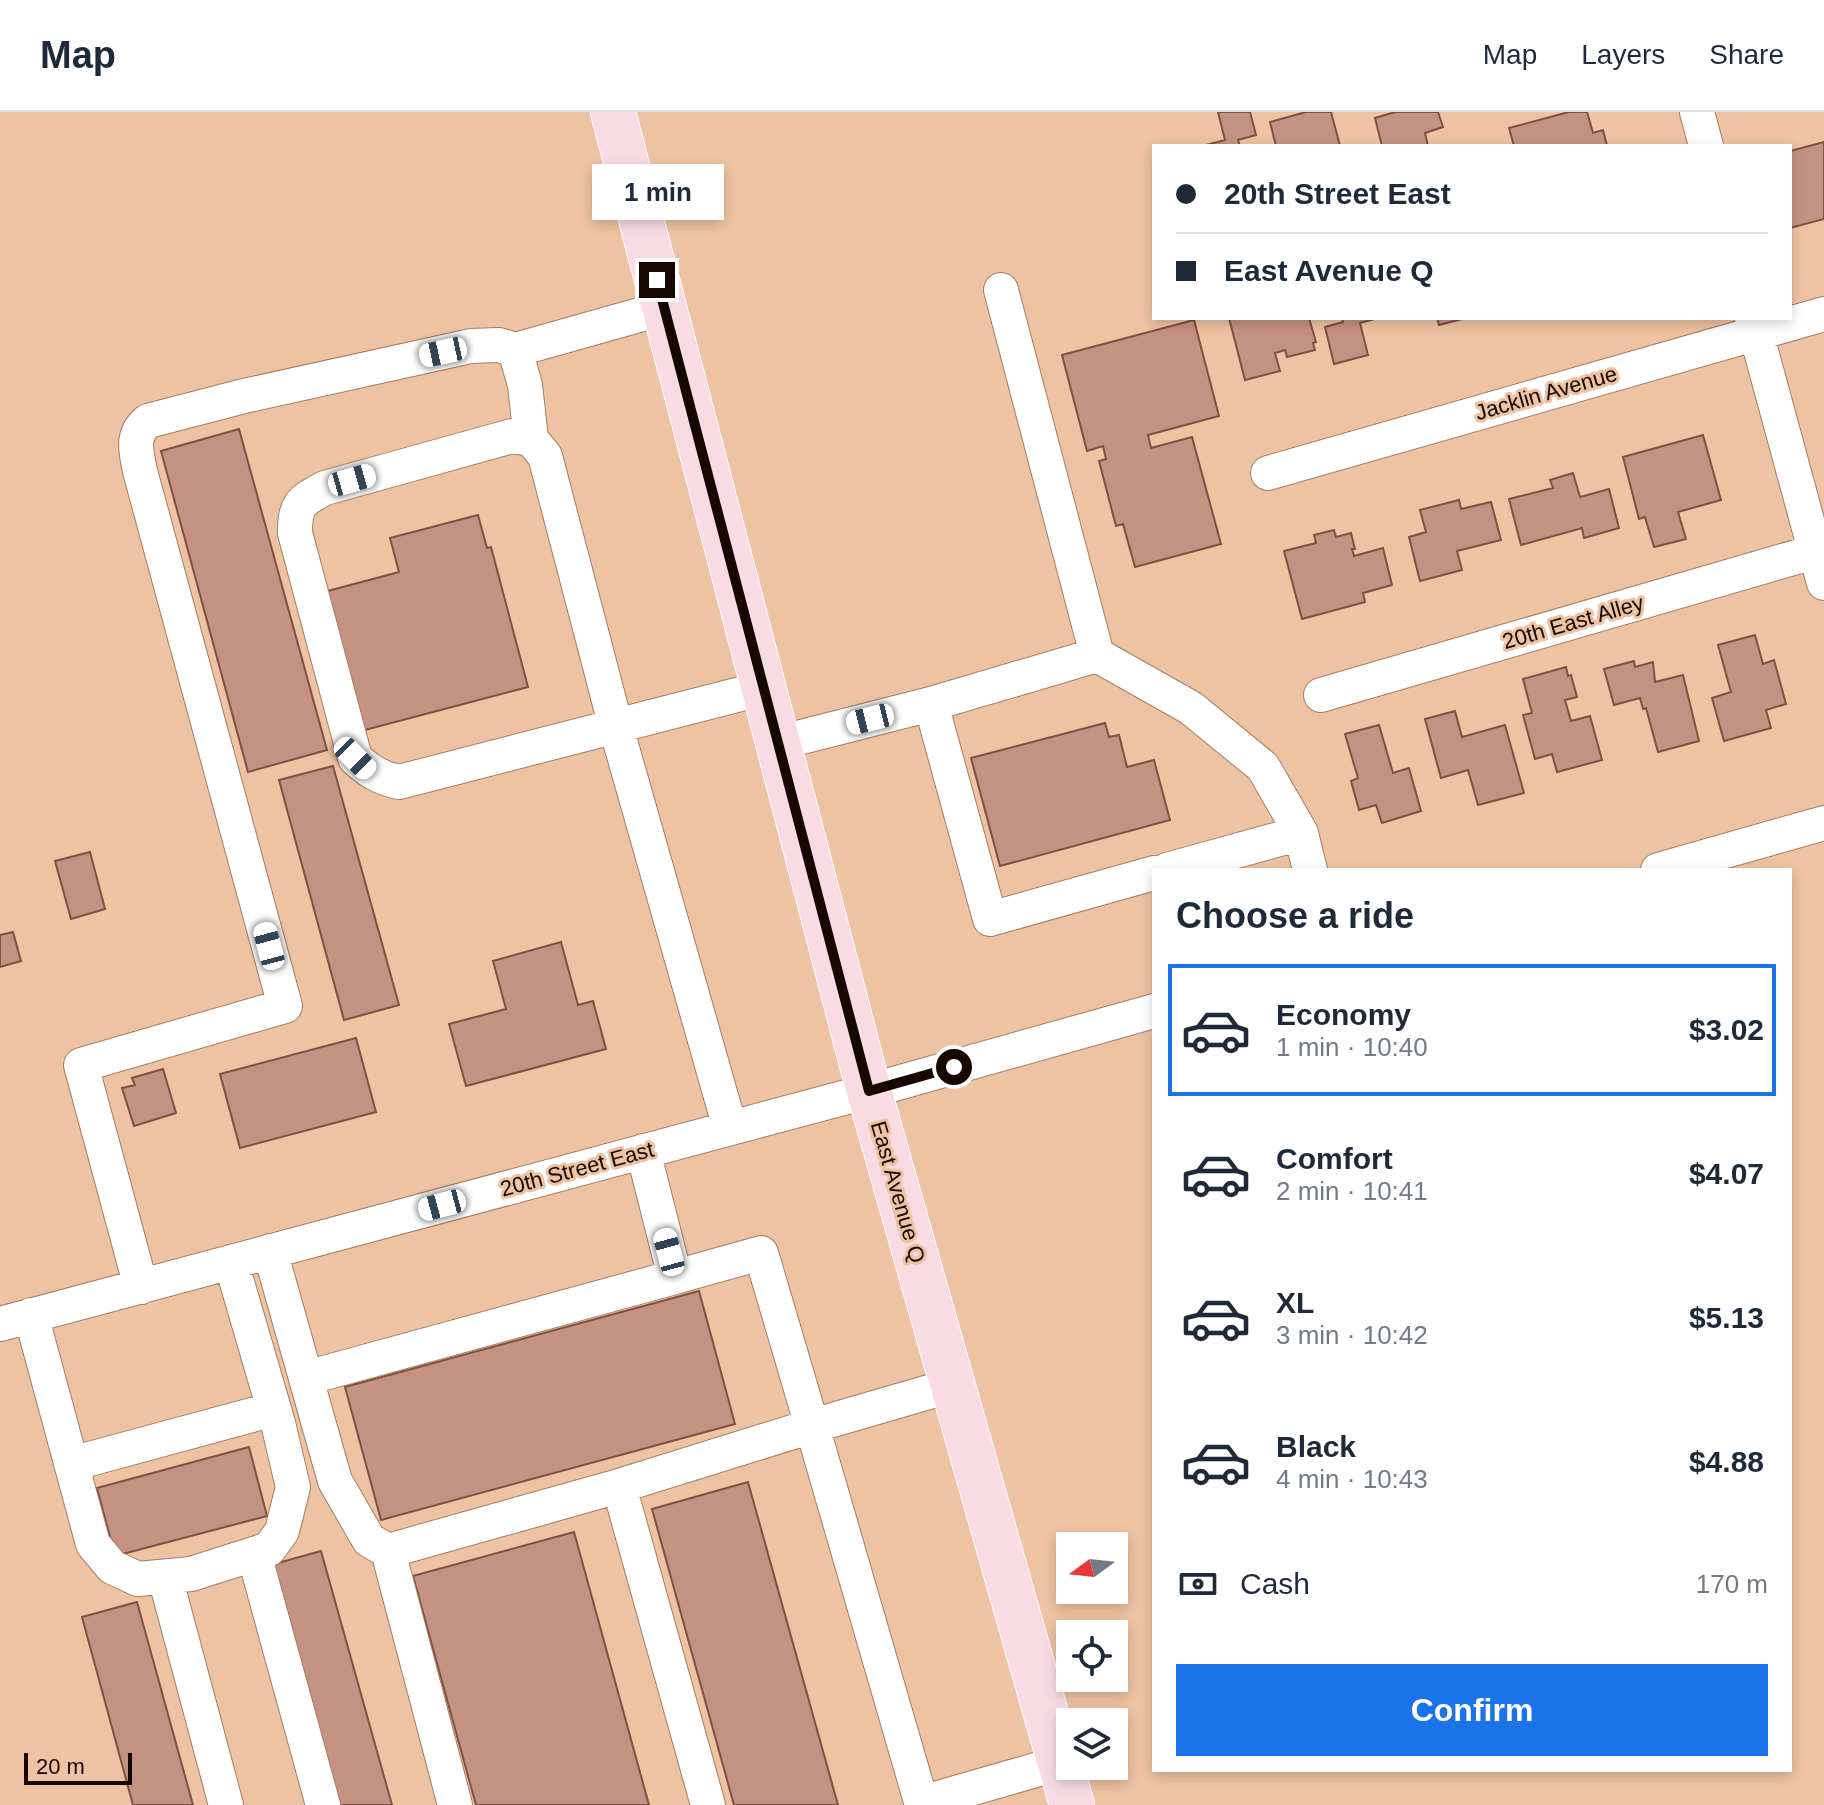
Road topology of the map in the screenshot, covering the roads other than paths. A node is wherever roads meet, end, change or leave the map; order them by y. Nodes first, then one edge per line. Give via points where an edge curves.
1 (613, 112) edge
2 (1697, 112) edge
3 (1705, 144) edge
4 (1001, 290) dead end
5 (664, 308) junction
6 (1824, 314) edge
7 (1792, 319) edge
8 (1786, 320) edge
9 (1754, 325) edge
10 (515, 350) junction
11 (531, 439) junction
12 (1268, 473) dead end
13 (1821, 561) edge
14 (1097, 655) junction
15 (764, 688) junction
16 (1321, 695) dead end
17 (931, 704) junction
18 (616, 727) junction
19 (778, 743) junction
20 (1824, 823) edge
21 (1301, 833) junction
22 (1174, 868) edge
23 (1310, 868) edge
24 (1665, 868) edge
25 (1152, 874) edge
26 (1152, 1012) edge
27 (869, 1091) junction
28 (730, 1128) junction
29 (643, 1151) junction
30 (270, 1251) junction
31 (231, 1262) junction
32 (675, 1277) junction
33 (141, 1287) junction
34 (16, 1320) edge
35 (306, 1378) junction
36 (953, 1385) junction
37 (274, 1409) junction
38 (812, 1426) junction
39 (71, 1464) junction
40 (619, 1486) junction
41 (388, 1551) junction
42 (254, 1554) junction
43 (165, 1577) junction
44 (1056, 1749) edge
45 (1056, 1764) edge
46 (1065, 1780) edge
47 (921, 1804) edge
48 (226, 1805) edge
49 (323, 1805) edge
50 (455, 1805) edge
51 (708, 1805) edge
52 (1072, 1805) edge

1 - 5 main road, East Avenue Q
2 - 3 street
4 - 14 street
5 - 10 street
5 - 15 main road, East Avenue Q
6 - 7 street, Jacklin Avenue
8 - 9 street, Jacklin Avenue
9 - 12 street, Jacklin Avenue
9 - 13 street
10 - 11 street
10 - 33 street via 471,346 224,401 148,421 139,429 135,444 140,471 285,1006 81,1065
11 - 18 street via 545,456
11 - 18 street via 512,436 325,488 301,501 295,533 355,758 369,771 399,782
13 - 16 street, 20th East Alley
14 - 17 street
14 - 21 street via 1191,708 1263,767
15 - 18 street
15 - 19 main road, East Avenue Q
17 - 19 street
17 - 25 street via 990,919
18 - 28 street
19 - 27 main road, East Avenue Q
20 - 24 street
21 - 22 street
21 - 23 street
26 - 27 street, 20th Street East
27 - 28 street, 20th Street East
27 - 36 main road, East Avenue Q
28 - 29 street, 20th Street East
29 - 30 street, 20th Street East
29 - 32 street
30 - 31 street, 20th Street East
30 - 35 street
31 - 33 street, 20th Street East
31 - 37 street
32 - 35 street
32 - 38 street via 761,1253
33 - 34 street, 20th Street East
34 - 39 street
35 - 41 street via 335,1481 369,1540
36 - 38 street
36 - 44 main road, East Avenue Q
37 - 39 street
37 - 42 street via 293,1487 282,1531 269,1549
38 - 40 street
38 - 47 street
39 - 43 street via 93,1544 112,1567 138,1579
40 - 41 street
40 - 51 street
41 - 50 street
42 - 43 street
42 - 49 street
43 - 48 street
45 - 47 street
46 - 52 main road, East Avenue Q

